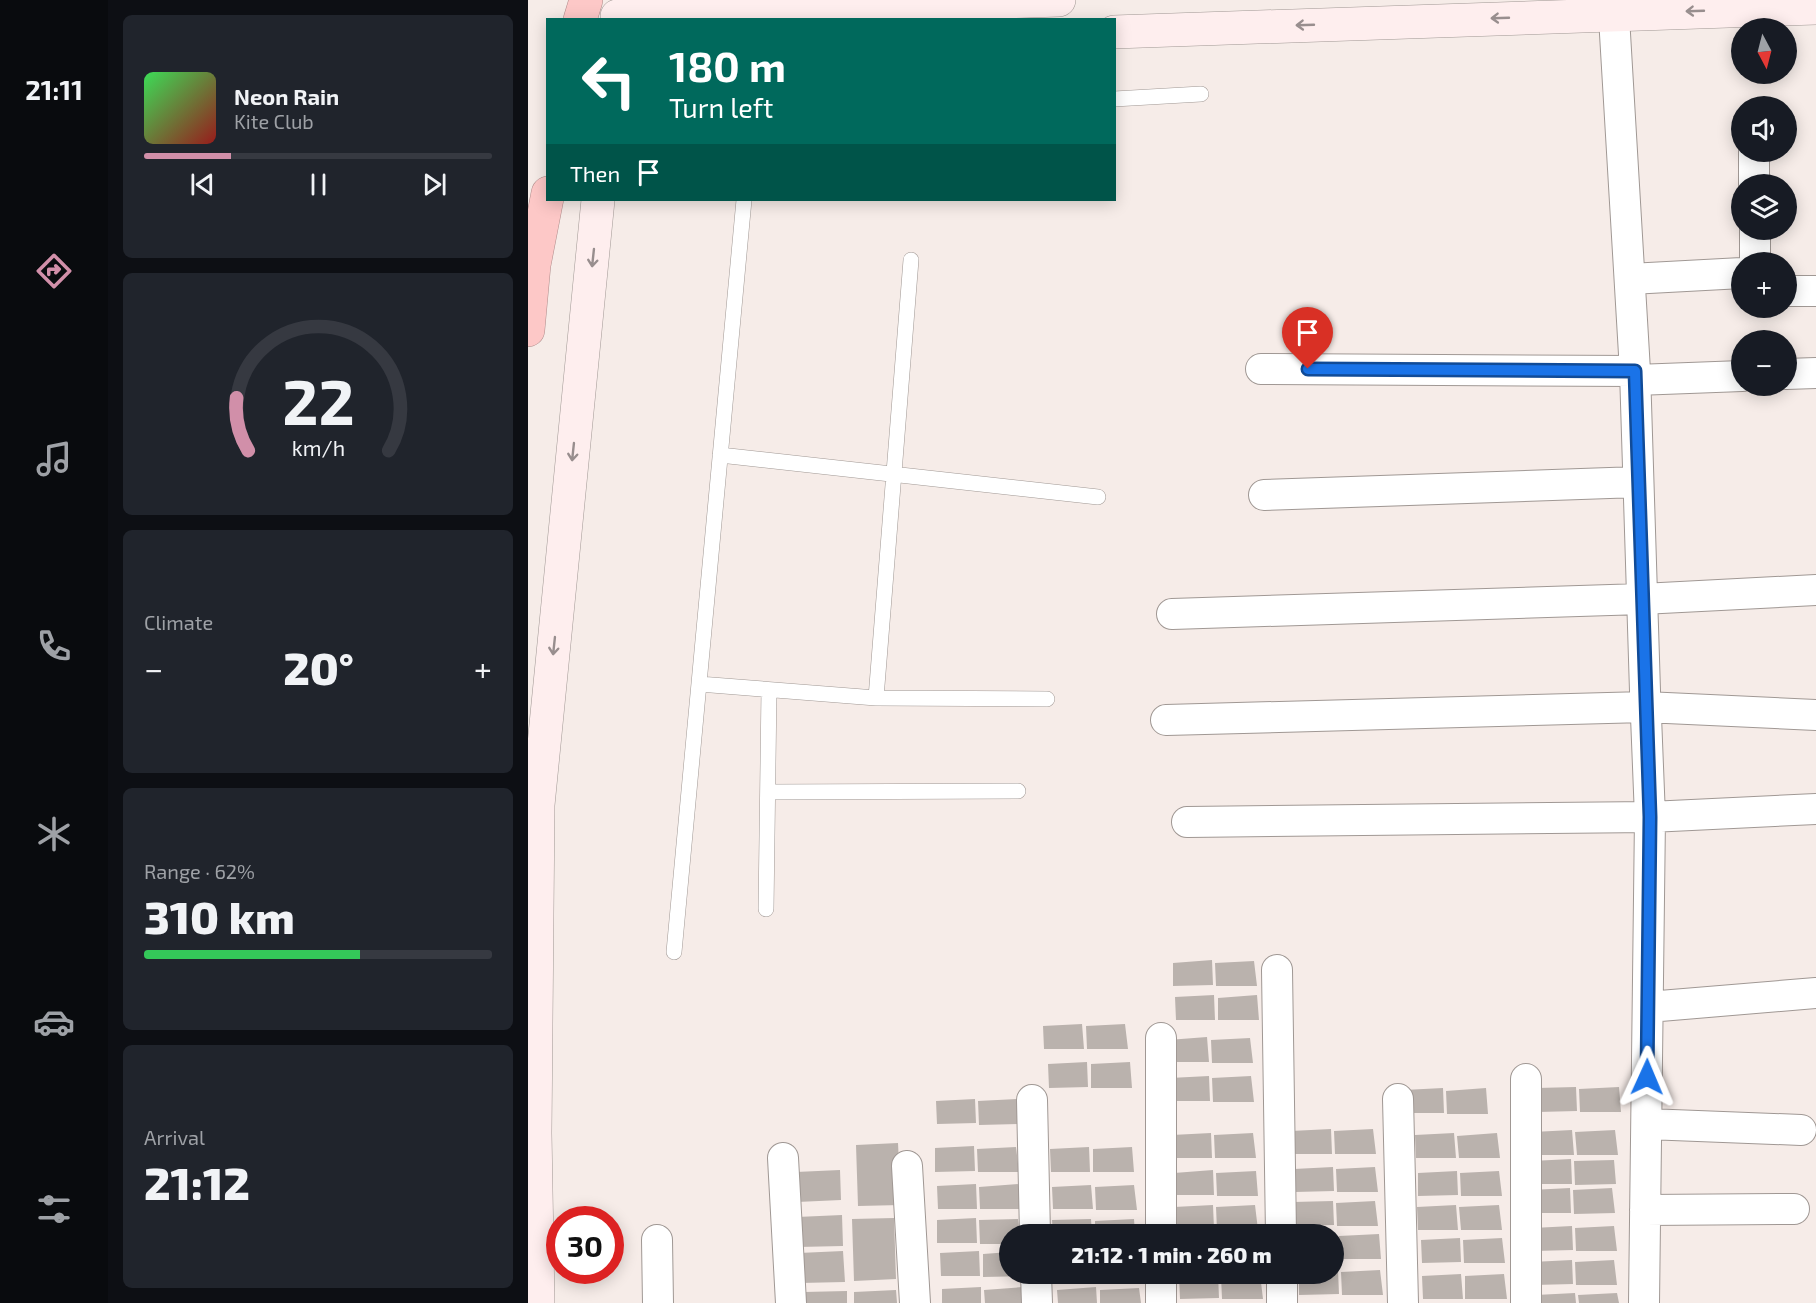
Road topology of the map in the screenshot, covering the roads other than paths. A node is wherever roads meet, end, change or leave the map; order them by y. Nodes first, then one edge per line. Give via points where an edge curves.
1 (586, 0) edge
2 (1059, 0) edge
3 (1614, 7) edge
4 (1816, 8) edge
5 (617, 12) edge
6 (581, 18) edge
7 (1116, 32) edge
8 (1201, 94) dead end
9 (1116, 99) edge
10 (546, 201) edge
11 (598, 201) edge
12 (744, 201) edge
13 (911, 261) dead end
14 (1731, 274) edge
15 (1630, 279) junction
16 (528, 330) edge
17 (1261, 369) dead end
18 (1816, 373) edge
19 (1797, 374) edge
20 (1635, 375) junction
21 (1731, 376) edge
22 (720, 455) junction
23 (895, 474) junction
24 (1638, 482) junction
25 (1264, 495) dead end
26 (1098, 497) dead end
27 (1816, 590) edge
28 (1642, 599) junction
29 (1172, 614) dead end
30 (699, 684) junction
31 (769, 690) junction
32 (876, 698) junction
33 (1047, 699) dead end
34 (1645, 707) junction
35 (1816, 715) edge
36 (1166, 720) dead end
37 (1018, 791) dead end
38 (768, 792) junction
39 (1816, 809) edge
40 (1650, 817) junction
41 (1187, 822) dead end
42 (766, 909) dead end
43 (674, 952) dead end
44 (1277, 970) dead end
45 (1816, 993) edge
46 (1648, 1007) junction
47 (1161, 1038) dead end
48 (1526, 1078) dead end
49 (1398, 1099) dead end
50 (1032, 1101) dead end
51 (1647, 1124) junction
52 (1801, 1130) dead end
53 (783, 1158) dead end
54 (907, 1166) dead end
55 (1794, 1209) dead end
56 (1645, 1210) junction
57 (1035, 1224) edge
58 (1161, 1224) edge
59 (1281, 1224) edge
60 (657, 1240) dead end
61 (1036, 1284) edge
62 (1161, 1284) edge
63 (1282, 1284) edge
64 (538, 1303) edge
65 (658, 1303) edge
66 (792, 1303) edge
67 (915, 1303) edge
68 (1037, 1303) edge
69 (1161, 1303) edge
70 (1282, 1303) edge
71 (1403, 1303) edge
72 (1526, 1303) edge
73 (1644, 1303) edge

1 - 6 highway
2 - 5 street
4 -> 3 street
3 -> 7 street
3 - 15 street
8 - 9 lane
10 - 16 highway via 534,265
11 -> 64 street via 538,805
12 - 22 lane
13 - 23 lane
14 - 15 street
15 - 20 street
17 - 20 street
18 - 19 street
20 - 21 street
20 - 24 street
22 - 23 lane
22 - 30 lane
23 - 26 lane
23 - 32 lane
24 - 25 street
24 - 28 street
27 - 28 street
28 - 29 street
28 - 34 street
30 - 31 lane
30 - 43 lane
31 - 32 lane
31 - 38 lane
32 - 33 lane
34 - 35 street
34 - 36 street
34 - 40 street
37 - 38 lane
38 - 42 lane
39 - 40 street
40 - 41 street
40 - 46 street
44 - 59 street
45 - 46 street
46 - 51 street
47 - 58 street
48 - 72 street
49 - 71 street
50 - 57 street
51 - 52 street
51 - 56 street
53 - 66 street
54 - 67 street
55 - 56 street
56 - 73 street
60 - 65 street
61 - 68 street
62 - 69 street
63 - 70 street

